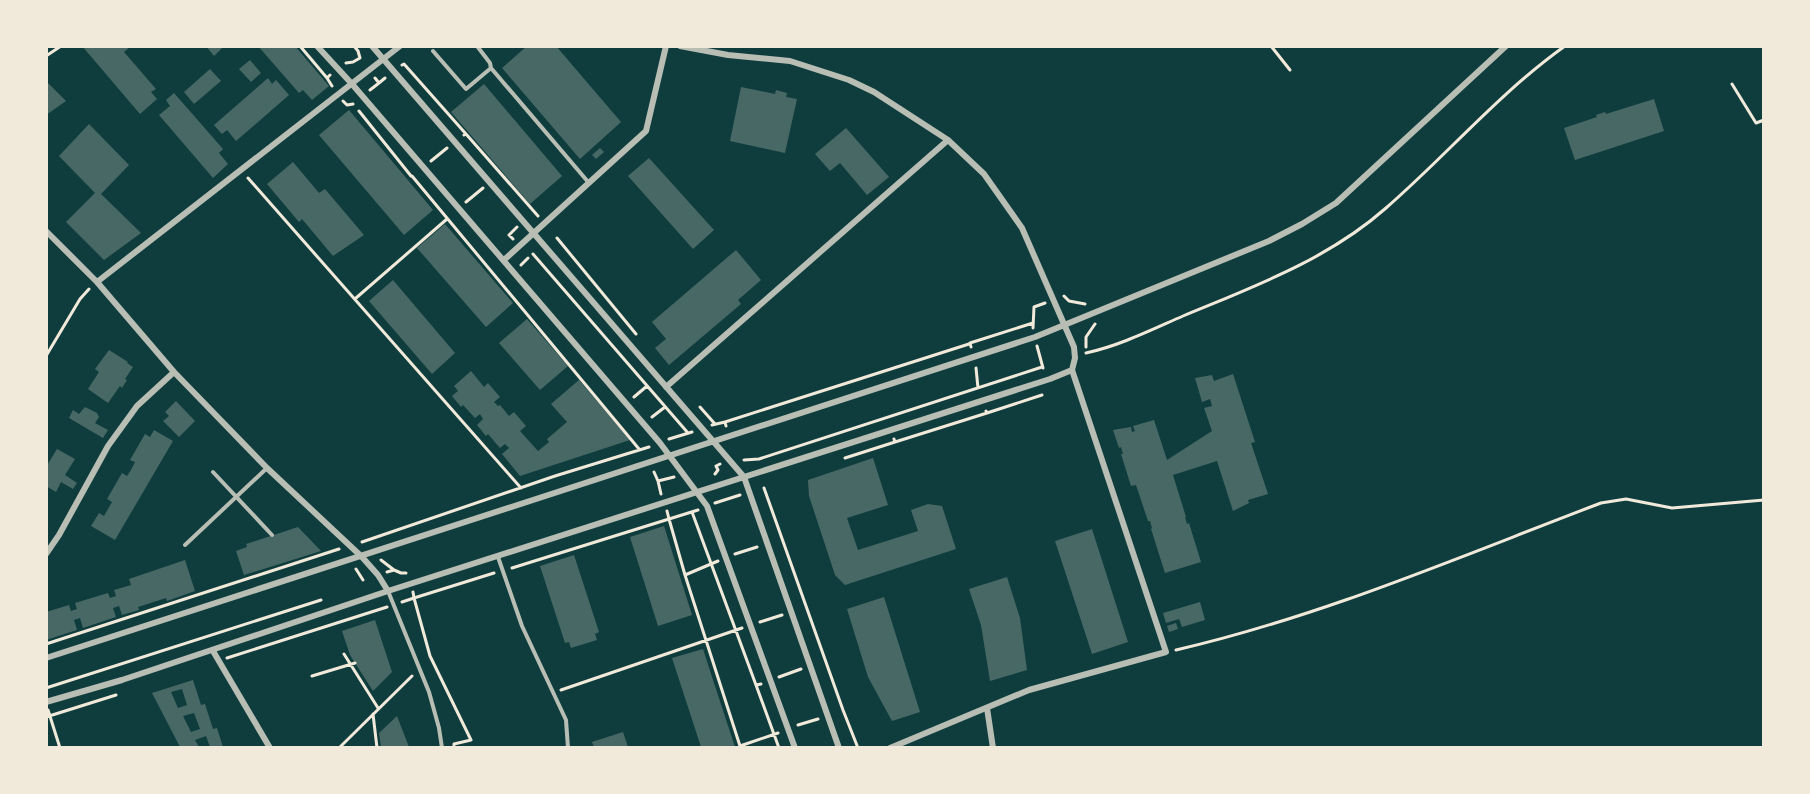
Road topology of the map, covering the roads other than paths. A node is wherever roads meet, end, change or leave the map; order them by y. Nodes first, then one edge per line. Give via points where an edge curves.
1 (317, 46) edge
2 (372, 46) edge
3 (400, 46) edge
4 (477, 46) edge
5 (666, 46) edge
6 (680, 46) edge
7 (1506, 46) edge
8 (433, 51) dead end
9 (384, 60) junction
10 (491, 68) junction
11 (352, 84) junction
12 (948, 140) junction
13 (589, 183) junction
14 (46, 231) edge
15 (533, 233) junction
16 (504, 260) junction
17 (97, 282) junction
18 (1065, 326) junction
19 (1071, 370) junction
20 (174, 372) junction
21 (666, 387) junction
22 (714, 442) junction
23 (672, 456) junction
24 (267, 468) junction
25 (213, 472) dead end
26 (744, 477) junction
27 (697, 493) junction
28 (236, 497) junction
29 (272, 534) dead end
30 (185, 545) dead end
31 (46, 554) edge
32 (362, 557) junction
33 (498, 557) junction
34 (388, 591) junction
35 (213, 651) junction
36 (46, 658) edge
37 (46, 704) edge
38 (987, 708) junction
39 (270, 747) edge
40 (442, 747) edge
41 (568, 747) edge
42 (795, 747) edge
43 (839, 747) edge
44 (890, 747) edge
45 (993, 747) edge

1 - 11 street
2 - 9 street
3 - 9 street
4 - 10 lane
5 - 13 street via 646,131
6 - 12 street via 790,61 849,80
7 - 18 street via 1336,203 1319,214 1269,242
8 - 10 lane via 466,89
9 - 11 street
9 - 15 street
10 - 13 lane
11 - 16 street
11 - 17 street
12 - 18 street via 984,174 1022,228
12 - 21 street
13 - 15 street
14 - 17 street
15 - 16 street
15 - 21 street
16 - 23 street
17 - 20 street
18 - 19 street via 1075,354
18 - 22 street
19 - 26 street
19 - 38 street via 1166,652 1029,690
20 - 24 street
20 - 31 street via 137,406 108,446
21 - 22 street
22 - 23 street
22 - 26 street
23 - 27 street
23 - 32 street
24 - 28 lane
24 - 32 street
25 - 28 lane
26 - 27 street
26 - 43 street
27 - 33 street
27 - 42 street via 707,506
28 - 29 lane
28 - 30 lane
32 - 34 street
32 - 36 street
33 - 34 street
33 - 41 lane via 522,626 566,720
34 - 35 street
34 - 40 lane via 419,668
35 - 37 street
35 - 39 street
38 - 44 street
38 - 45 street

